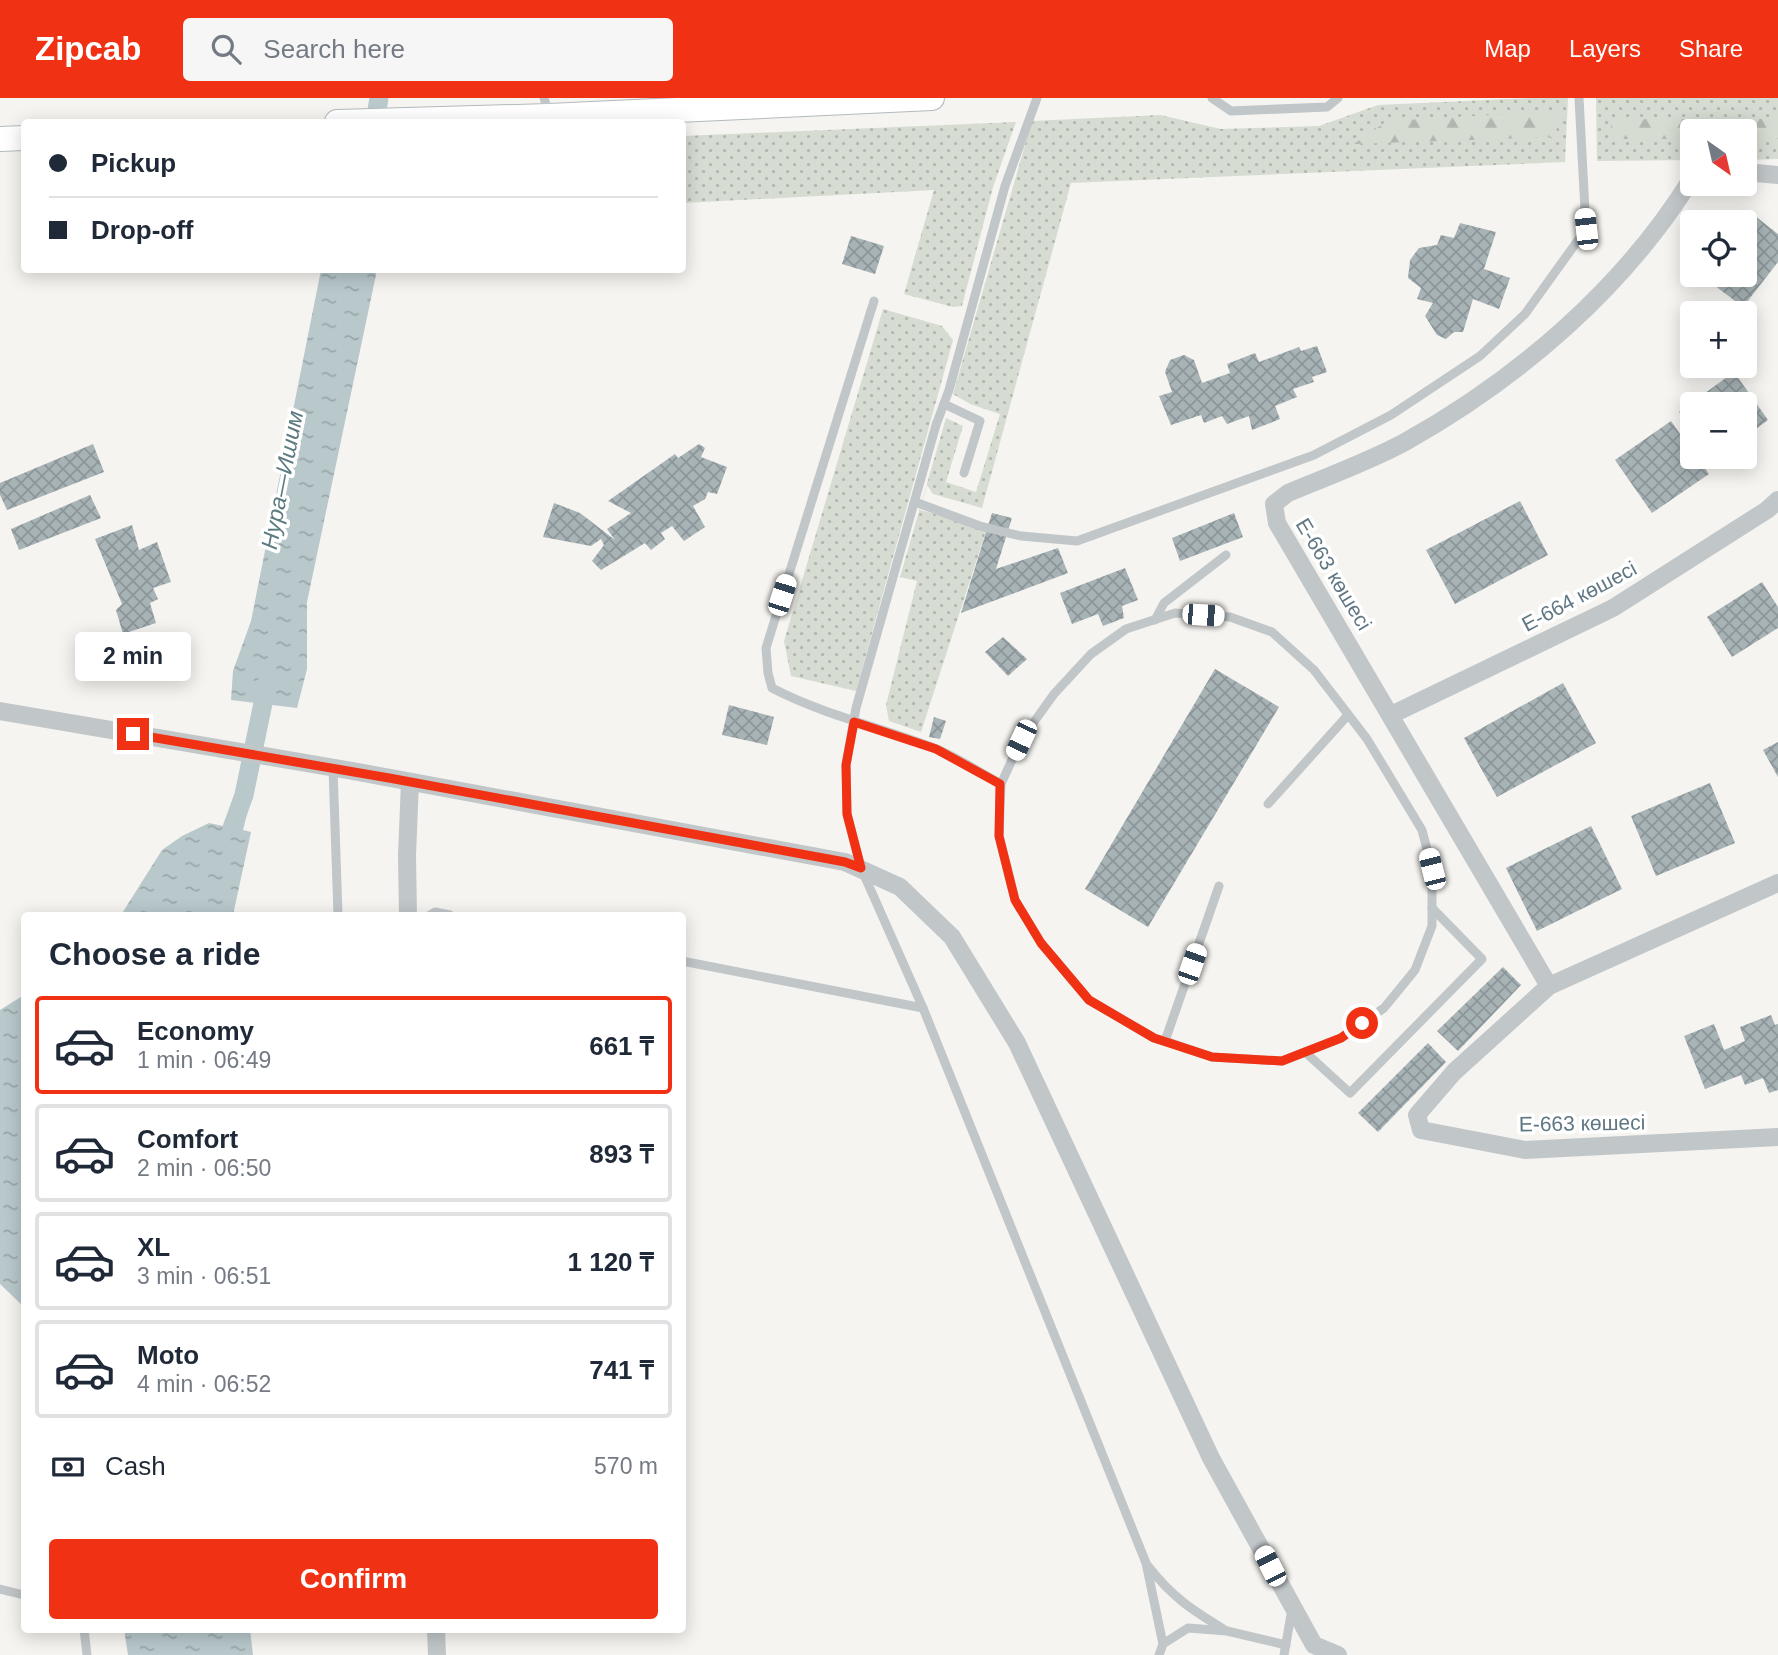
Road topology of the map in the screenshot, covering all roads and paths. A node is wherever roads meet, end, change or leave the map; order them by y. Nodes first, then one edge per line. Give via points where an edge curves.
1 (920, 98) edge
2 (932, 98) edge
3 (1037, 98) edge
4 (1212, 98) edge
5 (1338, 98) edge
6 (1579, 98) edge
7 (719, 103) edge
8 (547, 107) edge
9 (433, 119) edge
10 (21, 138) edge
11 (0, 139) edge
12 (1757, 173) edge
13 (1778, 175) edge
14 (1681, 196) edge
15 (874, 301) dead end
16 (944, 404) junction
17 (964, 473) dead end
18 (1778, 500) edge
19 (915, 502) junction
20 (1226, 555) dead end
21 (1155, 620) junction
22 (0, 710) edge
23 (1348, 715) junction
24 (1391, 715) junction
25 (854, 722) junction
26 (333, 768) junction
27 (410, 782) junction
28 (1000, 784) junction
29 (1268, 804) dead end
30 (861, 868) junction
31 (1778, 883) edge
32 (1219, 886) dead end
33 (1432, 908) junction
34 (338, 912) edge
35 (408, 912) edge
36 (686, 962) edge
37 (1549, 986) junction
38 (923, 1007) junction
39 (1165, 1041) junction
40 (1305, 1052) junction
41 (1778, 1137) edge
42 (1146, 1563) junction
43 (0, 1589) edge
44 (21, 1594) edge
45 (1292, 1607) junction
46 (1227, 1631) junction
47 (84, 1633) edge
48 (436, 1633) edge
49 (1163, 1644) junction
50 (1285, 1650) edge
51 (87, 1655) edge
52 (437, 1655) edge
53 (1159, 1655) edge
54 (1338, 1655) edge

1 - 2 main road
1 - 7 main road
3 - 16 lane via 1005,186
4 - 5 lane via 1231,111 1328,107
6 - 19 lane via 1586,229 1525,314 1480,356 1391,415 1314,455 1077,541 1021,536
7 - 8 main road
8 - 9 main road
10 - 11 main road
12 - 13 street
14 - 24 street, Е-663 көшесі via 1623,271 1532,357 1470,404 1402,444 1274,504 1277,523
15 - 25 lane via 766,648 772,688
16 - 17 lane via 980,421
16 - 19 lane
18 - 24 street, Е-664 көшесі via 1613,608
19 - 25 lane
20 - 21 lane via 1164,603
21 - 23 lane via 1175,613 1230,617 1272,632 1314,670
21 - 28 lane via 1126,629 1091,654 1021,740
22 - 26 street
23 - 29 lane
23 - 33 lane via 1422,830 1432,869
24 - 37 street, Е-663 көшесі
25 - 28 lane via 936,749
25 - 30 lane via 846,765 847,814
26 - 27 street
26 - 34 lane
27 - 30 street
27 - 35 street
28 - 39 lane via 999,836 1015,900 1041,943 1089,1000
30 - 38 lane
30 - 45 street via 900,887 952,937 1017,1043 1211,1458
31 - 37 street, Е-663 көшесі
32 - 39 lane
33 - 40 lane via 1432,926 1415,970 1384,1008 1341,1038
33 - 40 lane via 1482,958 1350,1093
36 - 38 lane
37 - 41 street, Е-663 көшесі via 1454,1072 1417,1115 1420,1130 1525,1150
38 - 42 lane
39 - 40 lane via 1212,1057 1282,1061
42 - 46 lane via 1165,1589
42 - 49 lane
43 - 44 lane
45 - 50 lane
45 - 54 street via 1314,1645
46 - 49 lane via 1188,1628
46 - 50 lane
47 - 51 lane
48 - 52 street
49 - 53 lane

